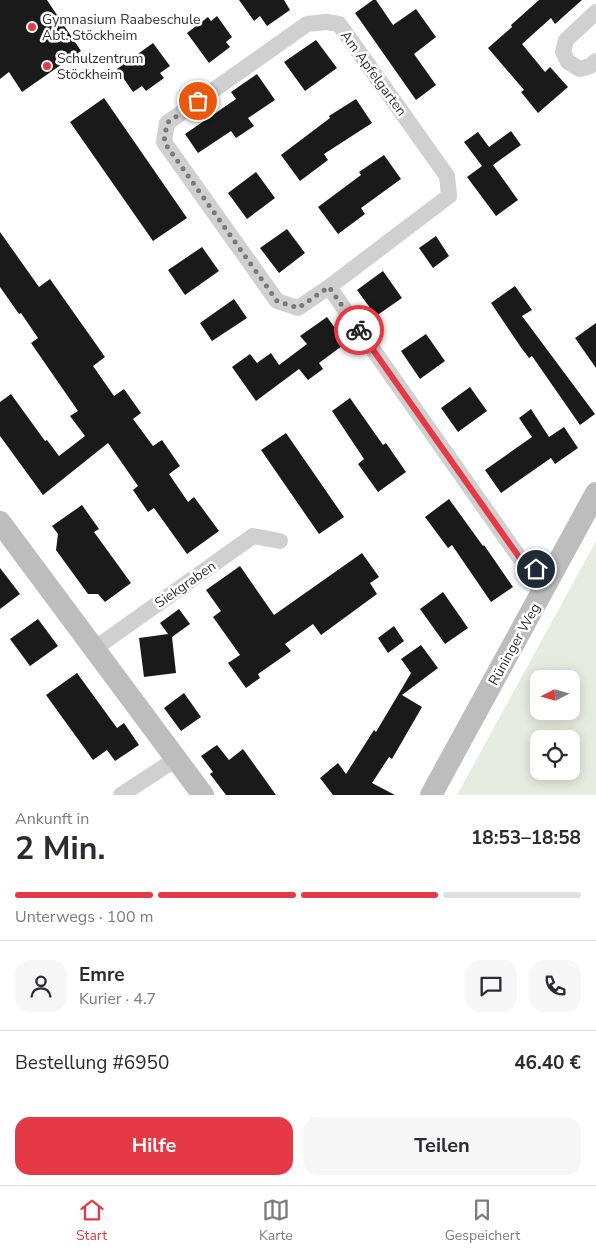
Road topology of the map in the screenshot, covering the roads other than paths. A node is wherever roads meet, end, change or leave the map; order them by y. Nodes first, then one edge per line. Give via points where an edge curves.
1 (596, 12) edge
2 (596, 61) edge
3 (329, 287) junction
4 (596, 493) edge
5 (0, 522) edge
6 (280, 540) dead end
7 (549, 580) junction
8 (94, 649) junction
9 (176, 759) junction
10 (120, 795) edge
11 (203, 795) edge
12 (431, 795) edge

1 - 2 street via 566,40 563,52 568,62 580,69
3 - 3 street, Am Apfelgarten via 298,308 277,301 164,142 167,123 307,24 326,22 339,24 447,176 449,196
3 - 7 street via 519,557
4 - 7 street, Rüninger Weg
5 - 8 street
6 - 8 street, Siekgraben via 253,536
7 - 12 street, Rüninger Weg
8 - 9 street
9 - 10 street
9 - 11 street

